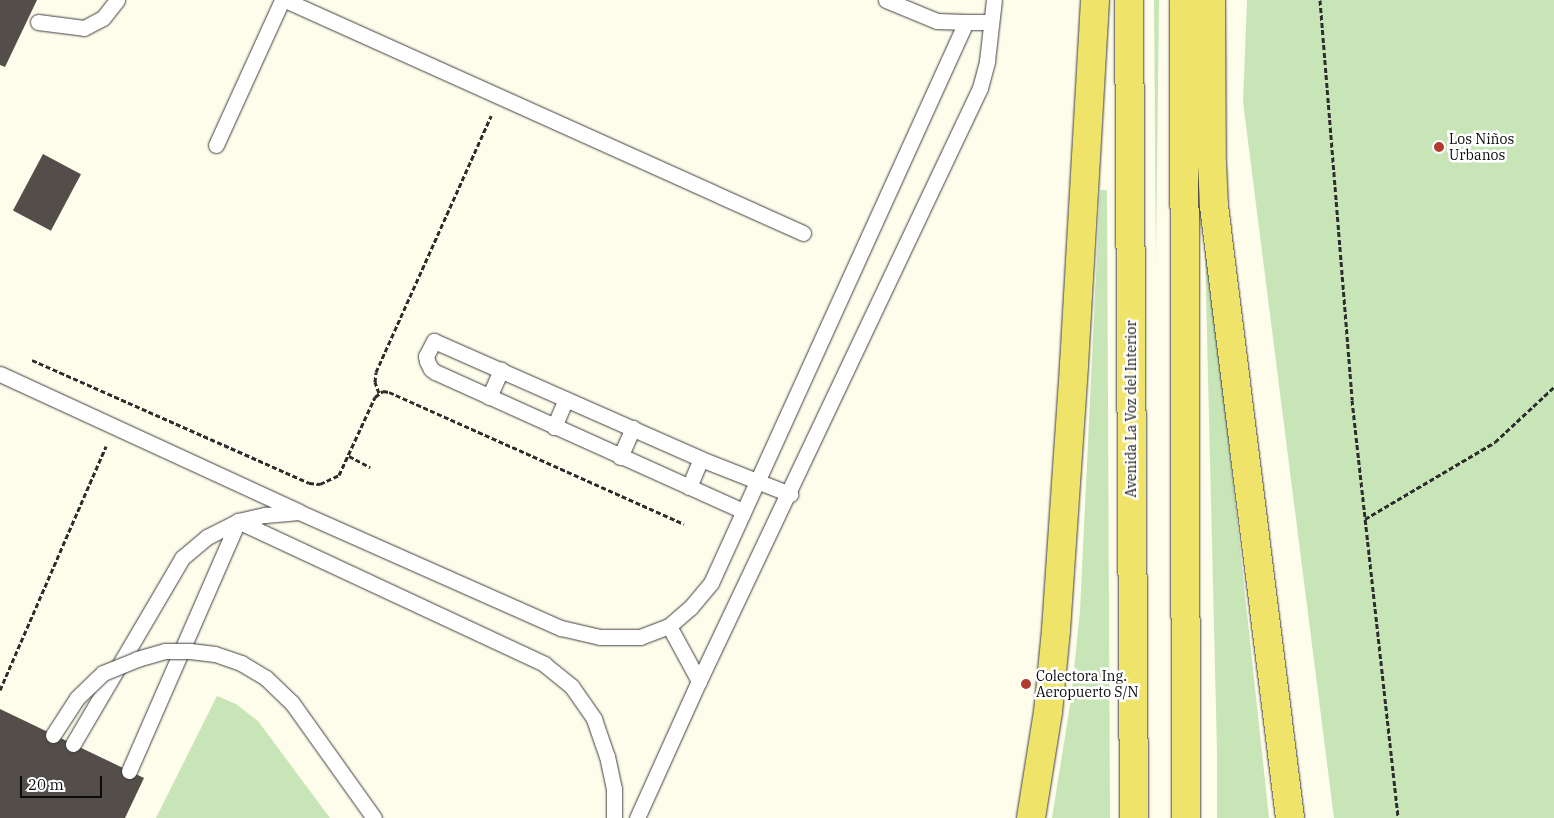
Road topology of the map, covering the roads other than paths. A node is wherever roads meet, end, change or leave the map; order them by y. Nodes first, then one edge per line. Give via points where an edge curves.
1 (117, 0) edge
2 (283, 0) edge
3 (886, 0) edge
4 (994, 0) edge
5 (1095, 0) edge
6 (1129, 0) edge
7 (1184, 0) edge
8 (1211, 0) edge
9 (38, 22) dead end
10 (966, 22) junction
11 (991, 22) junction
12 (216, 145) dead end
13 (803, 233) dead end
14 (501, 370) junction
15 (0, 374) edge
16 (489, 398) junction
17 (566, 400) junction
18 (554, 427) junction
19 (633, 428) junction
20 (620, 457) junction
21 (701, 459) junction
22 (757, 481) junction
23 (689, 487) junction
24 (790, 494) junction
25 (743, 511) junction
26 (299, 512) junction
27 (238, 521) junction
28 (669, 626) junction
29 (699, 681) junction
30 (53, 735) dead end
31 (73, 744) dead end
32 (129, 771) dead end
33 (1038, 783) junction
34 (374, 818) edge
35 (614, 818) edge
36 (637, 818) edge
37 (1022, 818) edge
38 (1032, 818) edge
39 (1134, 818) edge
40 (1186, 818) edge
41 (1290, 818) edge

1 - 9 lane via 103,18 84,28
2 - 12 lane
2 - 13 lane
3 - 10 lane via 937,20
4 - 11 lane
5 - 33 main road via 1056,630
6 - 39 main road, Avenida La Voz del Interior
7 - 40 main road
8 - 41 main road via 1214,206
10 - 11 lane
10 - 22 lane
11 - 24 lane via 987,62 980,88
14 - 16 lane
14 - 16 lane via 434,341 426,356 428,366 435,372
14 - 17 lane
15 - 26 lane
16 - 18 lane
17 - 18 lane
17 - 19 lane
18 - 20 lane
19 - 20 lane
19 - 21 lane
20 - 23 lane
21 - 22 lane
21 - 23 lane
22 - 24 lane
22 - 25 lane
23 - 25 lane
24 - 29 lane
25 - 28 lane via 707,589
26 - 27 lane
26 - 28 lane via 561,628 600,637 640,637
27 - 31 lane via 207,537 182,558
27 - 32 lane
27 - 35 lane via 544,664 572,687 594,719 607,756
28 - 29 lane
29 - 36 lane
30 - 34 lane, bridge via 77,698 103,673 165,651 215,654 258,673 292,703
33 - 37 main road
33 - 38 main road

